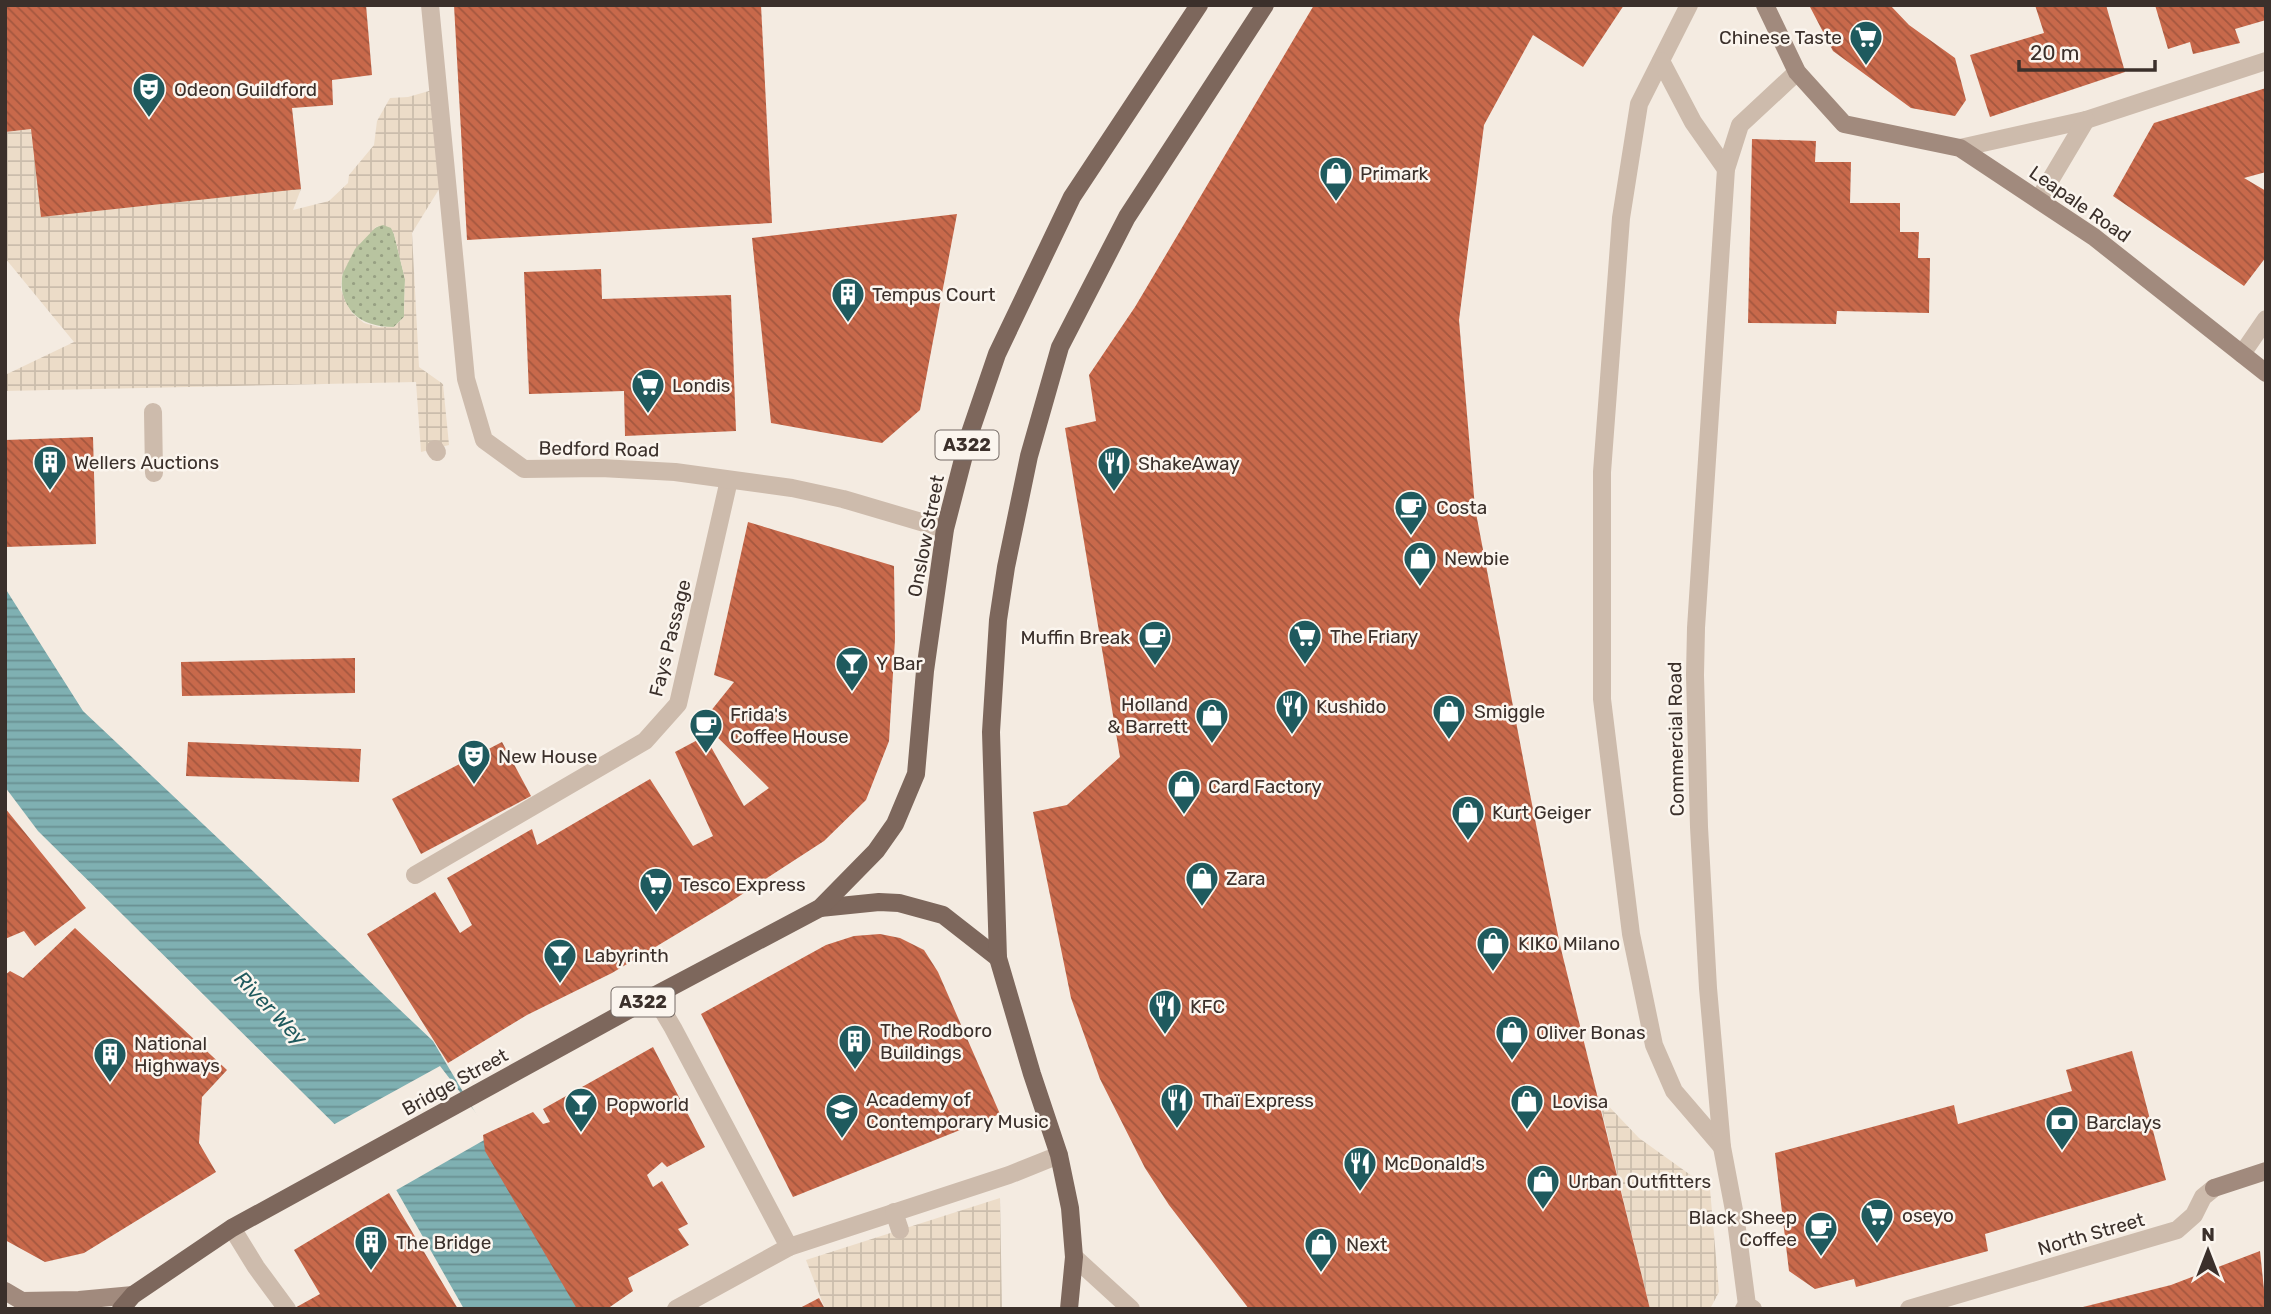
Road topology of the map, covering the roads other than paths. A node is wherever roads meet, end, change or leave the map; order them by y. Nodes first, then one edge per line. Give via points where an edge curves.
1 (430, 5) edge
2 (1199, 5) edge
3 (1265, 5) edge
4 (1689, 5) edge
5 (1765, 5) edge
6 (1661, 61) junction
7 (2266, 61) edge
8 (1797, 72) junction
9 (2085, 120) junction
10 (1960, 148) junction
11 (1726, 169) junction
12 (2039, 199) junction
13 (2266, 319) edge
14 (2242, 354) junction
15 (2266, 373) edge
16 (153, 412) dead end
17 (154, 473) dead end
18 (729, 480) junction
19 (945, 529) junction
20 (415, 875) dead end
21 (820, 908) junction
22 (998, 958) junction
23 (654, 996) junction
24 (1722, 1147) junction
25 (1059, 1155) junction
26 (2266, 1171) edge
27 (894, 1212) junction
28 (232, 1228) junction
29 (900, 1230) dead end
30 (789, 1247) junction
31 (1074, 1257) junction
32 (5, 1291) edge
33 (127, 1302) edge
34 (1748, 1308) edge
35 (288, 1309) edge
36 (676, 1309) edge
37 (1069, 1309) edge
38 (1131, 1309) edge
39 (1909, 1309) edge

1 - 18 street, Bedford Road via 466,379 484,440 524,469 601,468
2 - 19 main road, Onslow Street / A322 via 1072,197 997,354
3 - 22 main road via 1127,217 1060,347 1032,443 1006,567 991,732
4 - 6 street
5 - 8 street
6 - 11 street via 1692,122
6 - 24 street via 1639,104 1614,289 1602,472 1602,699 1631,934 1654,1045 1674,1091
7 - 9 street
8 - 10 street, Leapale Road via 1844,124
8 - 11 street, Commercial Road via 1740,125
9 - 10 street
9 - 12 street
10 - 12 street, Leapale Road
11 - 24 street, Commercial Road via 1695,674 1708,988
12 - 14 street, Leapale Road via 2094,236
13 - 14 street
14 - 15 street, Leapale Road
16 - 17 street
18 - 19 street, Bedford Road via 844,499
18 - 20 street, Fays Passage via 678,704 645,741
19 - 21 main road, Onslow Street / A322 via 916,774 895,824 876,851
21 - 22 main road, A322 via 899,903 943,915
21 - 23 main road, Bridge Street / A322
22 - 25 main road
23 - 28 main road, Bridge Street / A322
23 - 30 street
24 - 34 street, Commercial Road
25 - 27 street
25 - 31 main road
26 - 39 street, North Street via 2214,1188 2176,1230
27 - 29 street
27 - 30 street
28 - 33 main road, Bridge Street / A322
28 - 35 street
30 - 36 street
31 - 37 main road
31 - 38 street
32 - 33 street via 22,1301

